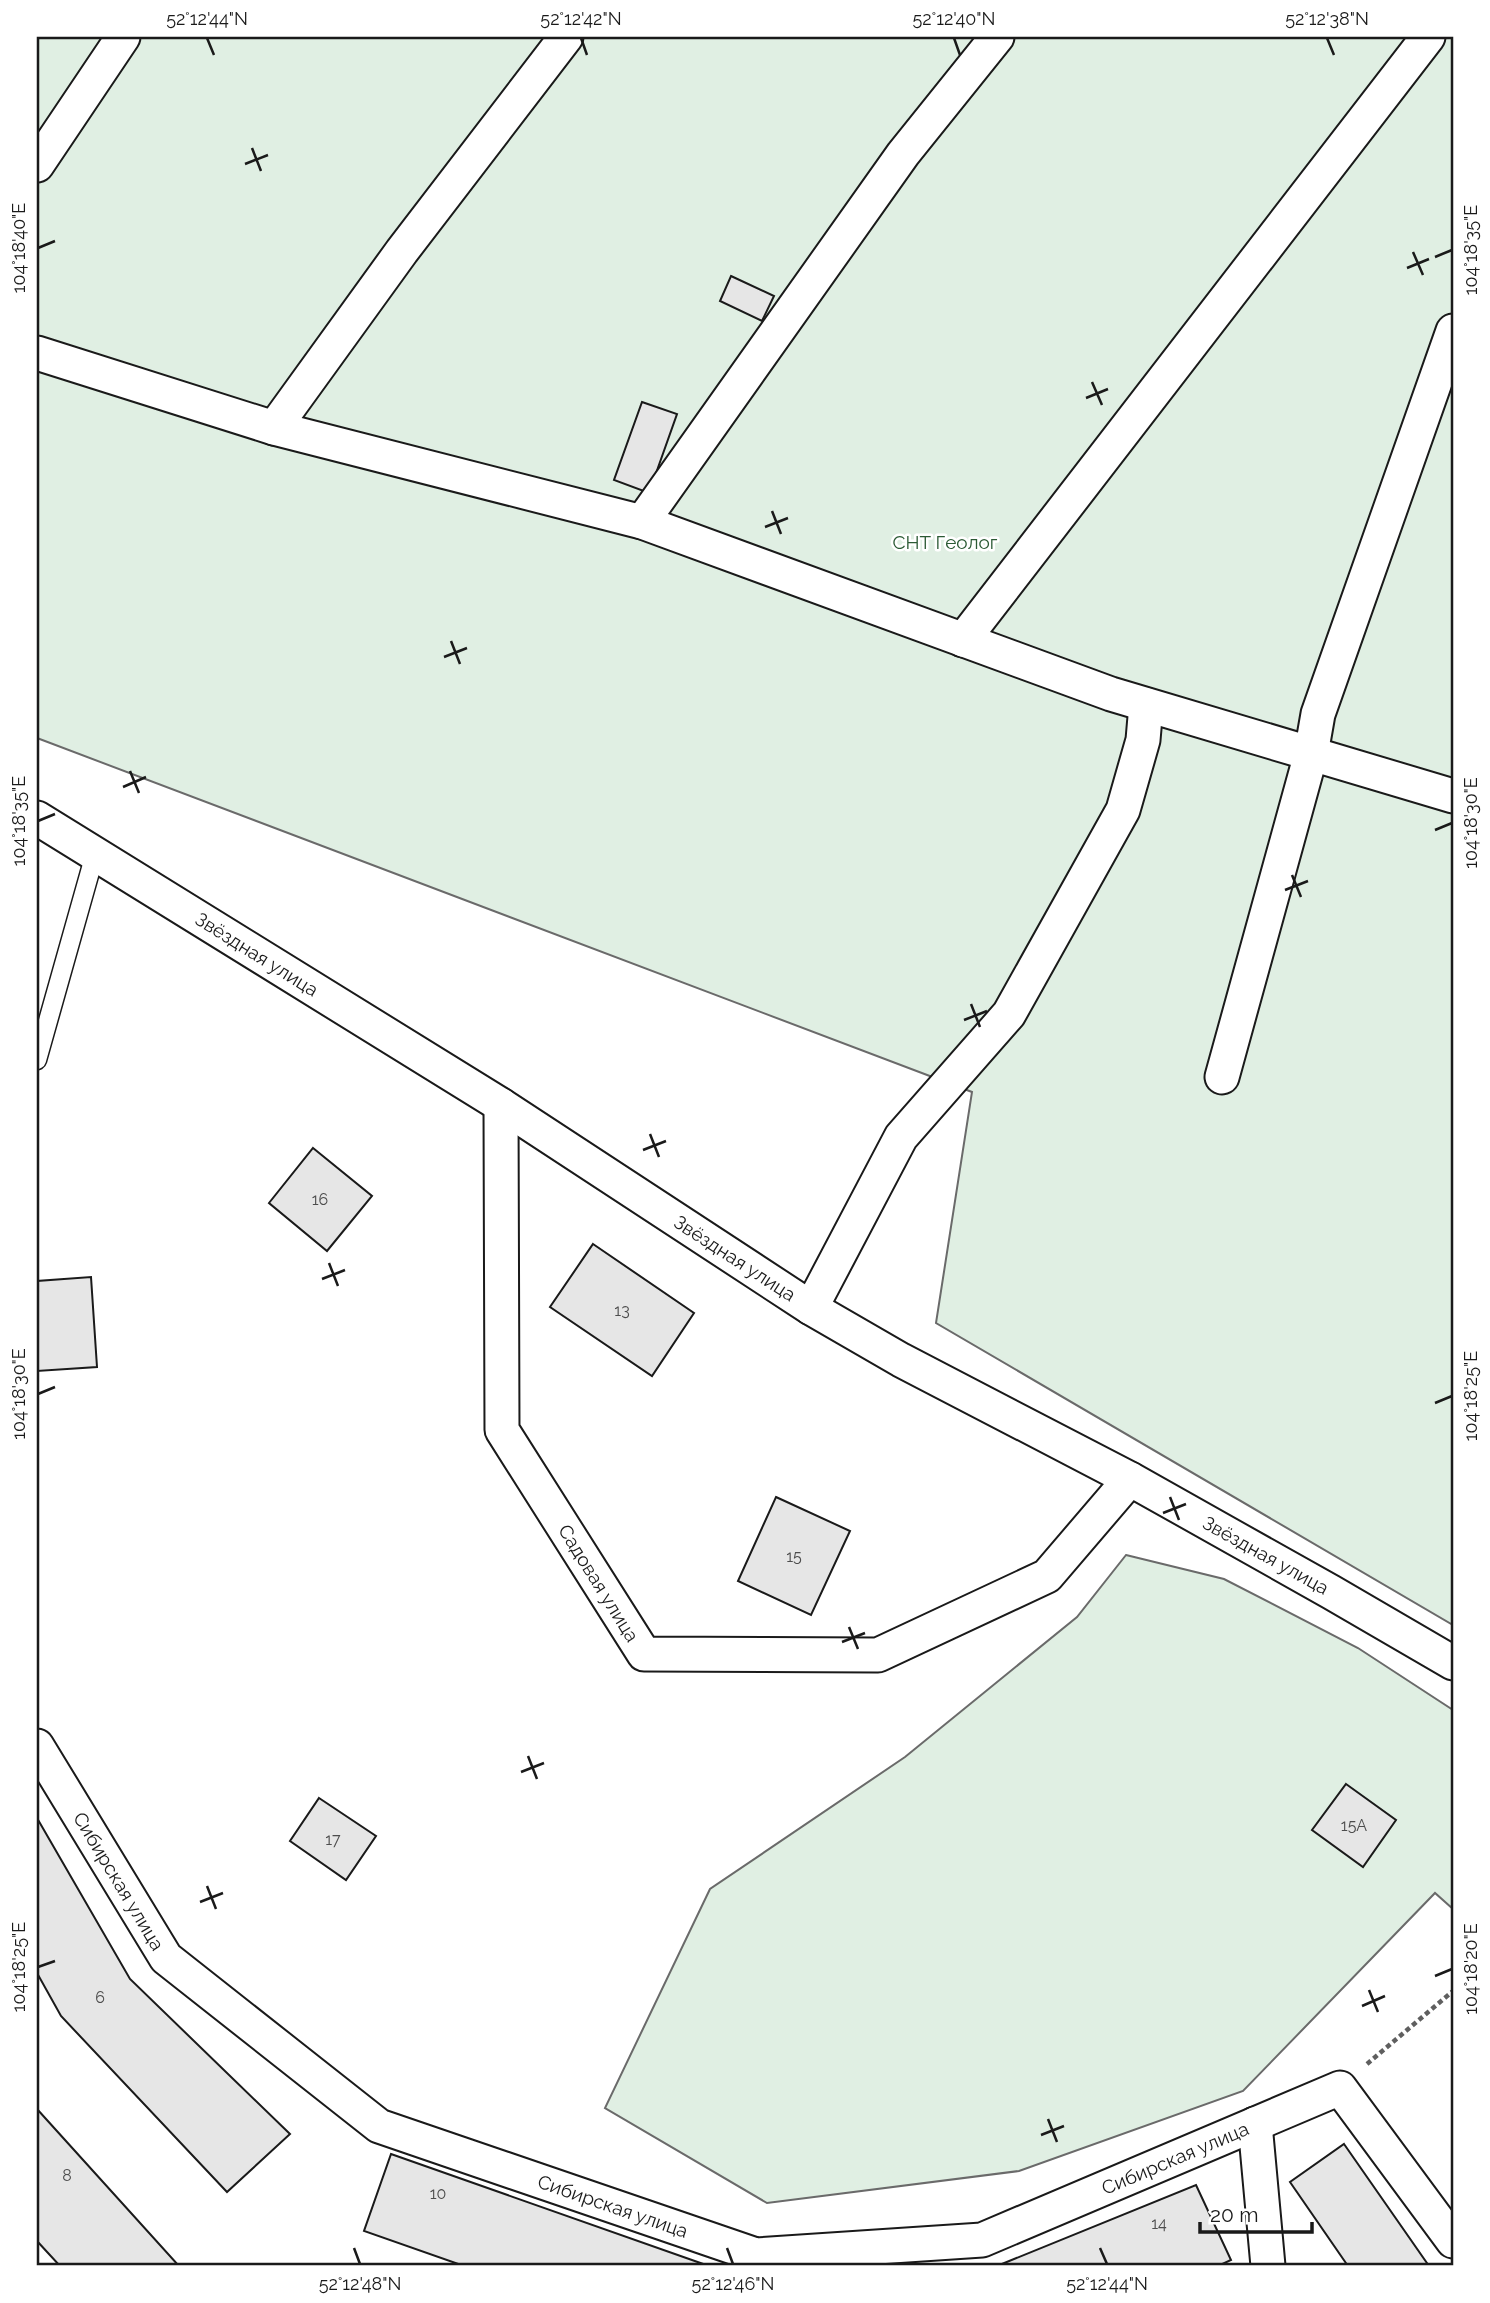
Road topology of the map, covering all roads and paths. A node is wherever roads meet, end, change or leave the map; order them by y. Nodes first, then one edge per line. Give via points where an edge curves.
1 (123, 37) edge
2 (566, 37) edge
3 (996, 37) edge
4 (1428, 37) edge
5 (37, 165) edge
6 (1453, 331) edge
7 (37, 353) edge
8 (274, 428) junction
9 (642, 522) junction
10 (963, 640) junction
11 (1146, 705) junction
12 (1311, 754) junction
13 (1453, 796) edge
14 (37, 818) edge
15 (95, 853) junction
16 (37, 1060) edge
17 (1222, 1077) dead end
18 (501, 1105) junction
19 (811, 1308) junction
20 (1130, 1479) junction
21 (1453, 1663) edge
22 (37, 1746) edge
23 (1453, 1991) edge
24 (1340, 2088) junction
25 (1255, 2124) junction
26 (1453, 2241) edge
27 (1268, 2266) edge

1 - 5 street
2 - 8 street
3 - 9 street via 903,154
4 - 10 street
6 - 12 street via 1318,714
7 - 8 street
8 - 9 street
9 - 10 street
10 - 11 street
11 - 12 street
11 - 19 street via 1143,740 1123,810 1009,1014 901,1137
12 - 13 street
12 - 17 street
14 - 15 street, Звёздная улица
15 - 16 lane
15 - 18 street, Звёздная улица
18 - 19 street, Звёздная улица
18 - 20 street, Садовая улица via 502,1430 644,1654 878,1655 1047,1576
19 - 20 street, Звёздная улица
20 - 21 street, Звёздная улица
22 - 25 street, Сибирская улица via 166,1958 379,2126 756,2255 982,2239
23 - 24 path
24 - 25 street, Сибирская улица
24 - 26 street
25 - 27 street

